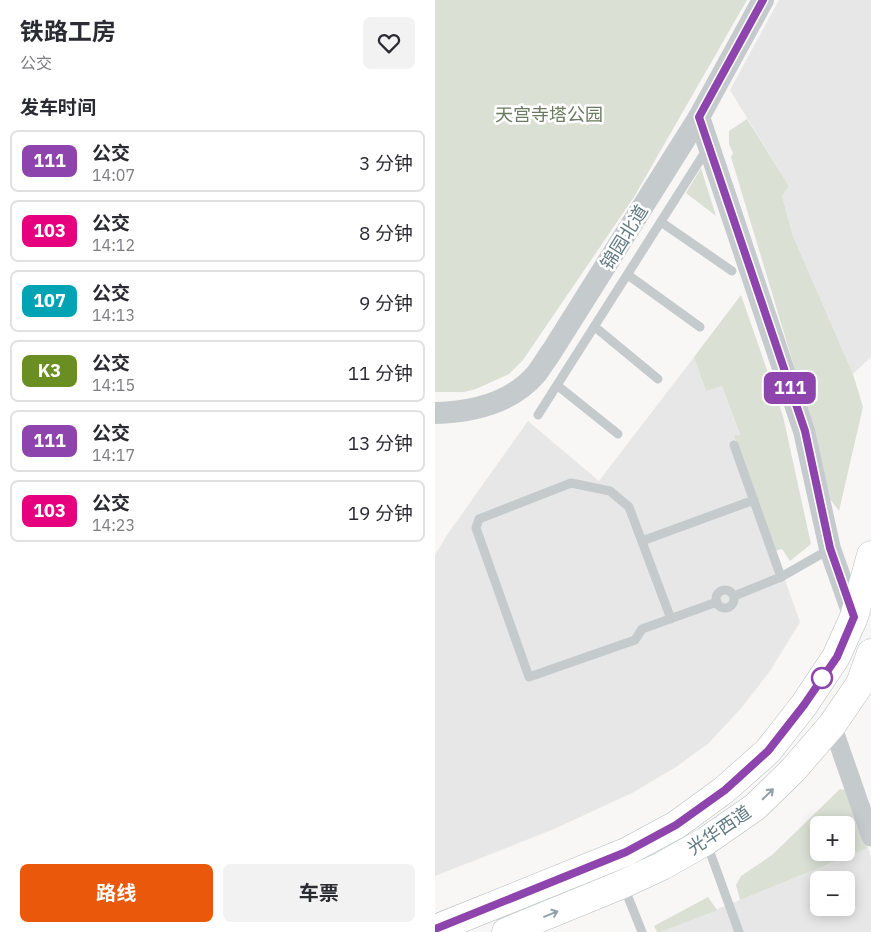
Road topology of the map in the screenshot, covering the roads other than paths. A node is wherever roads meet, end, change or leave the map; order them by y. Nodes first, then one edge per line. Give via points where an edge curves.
1 (763, 0) edge
2 (699, 117) junction
3 (709, 147) junction
4 (661, 222) junction
5 (732, 271) dead end
6 (628, 275) junction
7 (595, 327) junction
8 (700, 327) dead end
9 (658, 379) dead end
10 (558, 386) junction
11 (435, 413) edge
12 (538, 415) dead end
13 (618, 434) dead end
14 (734, 445) dead end
15 (753, 500) junction
16 (642, 541) junction
17 (830, 548) junction
18 (871, 555) edge
19 (781, 577) junction
20 (854, 617) junction
21 (671, 619) junction
22 (871, 653) edge
23 (832, 725) junction
24 (869, 829) edge
25 (706, 841) junction
26 (623, 884) junction
27 (435, 929) edge
28 (505, 932) edge
29 (642, 932) edge
30 (739, 932) edge

1 - 2 street, 锦园北道
2 - 3 street
2 - 11 street, 锦园北道 via 536,374 497,402 473,410
3 - 4 lane
3 - 17 street via 805,431
4 - 5 lane
4 - 6 lane
6 - 7 lane
6 - 8 lane
7 - 9 lane
7 - 10 lane
10 - 12 lane
10 - 13 lane
14 - 15 lane
15 - 16 lane
15 - 19 lane
16 - 21 lane
16 - 21 lane via 629,507 609,491 571,483 479,519 476,528 529,677 635,640 642,629
17 - 19 lane
17 - 20 street
18 - 20 main road, 光华西道
19 - 21 lane via 734,596 730,592 721,592 717,602
20 - 27 main road, 光华西道 via 837,657 804,705 768,751 725,790 676,825 626,852
22 - 23 main road, 光华西道 via 860,684
23 - 24 street
25 -> 23 main road, 光华西道 via 755,807
25 - 26 main road, 光华西道
25 - 30 lane
28 -> 26 main road, 光华西道
26 - 29 lane

